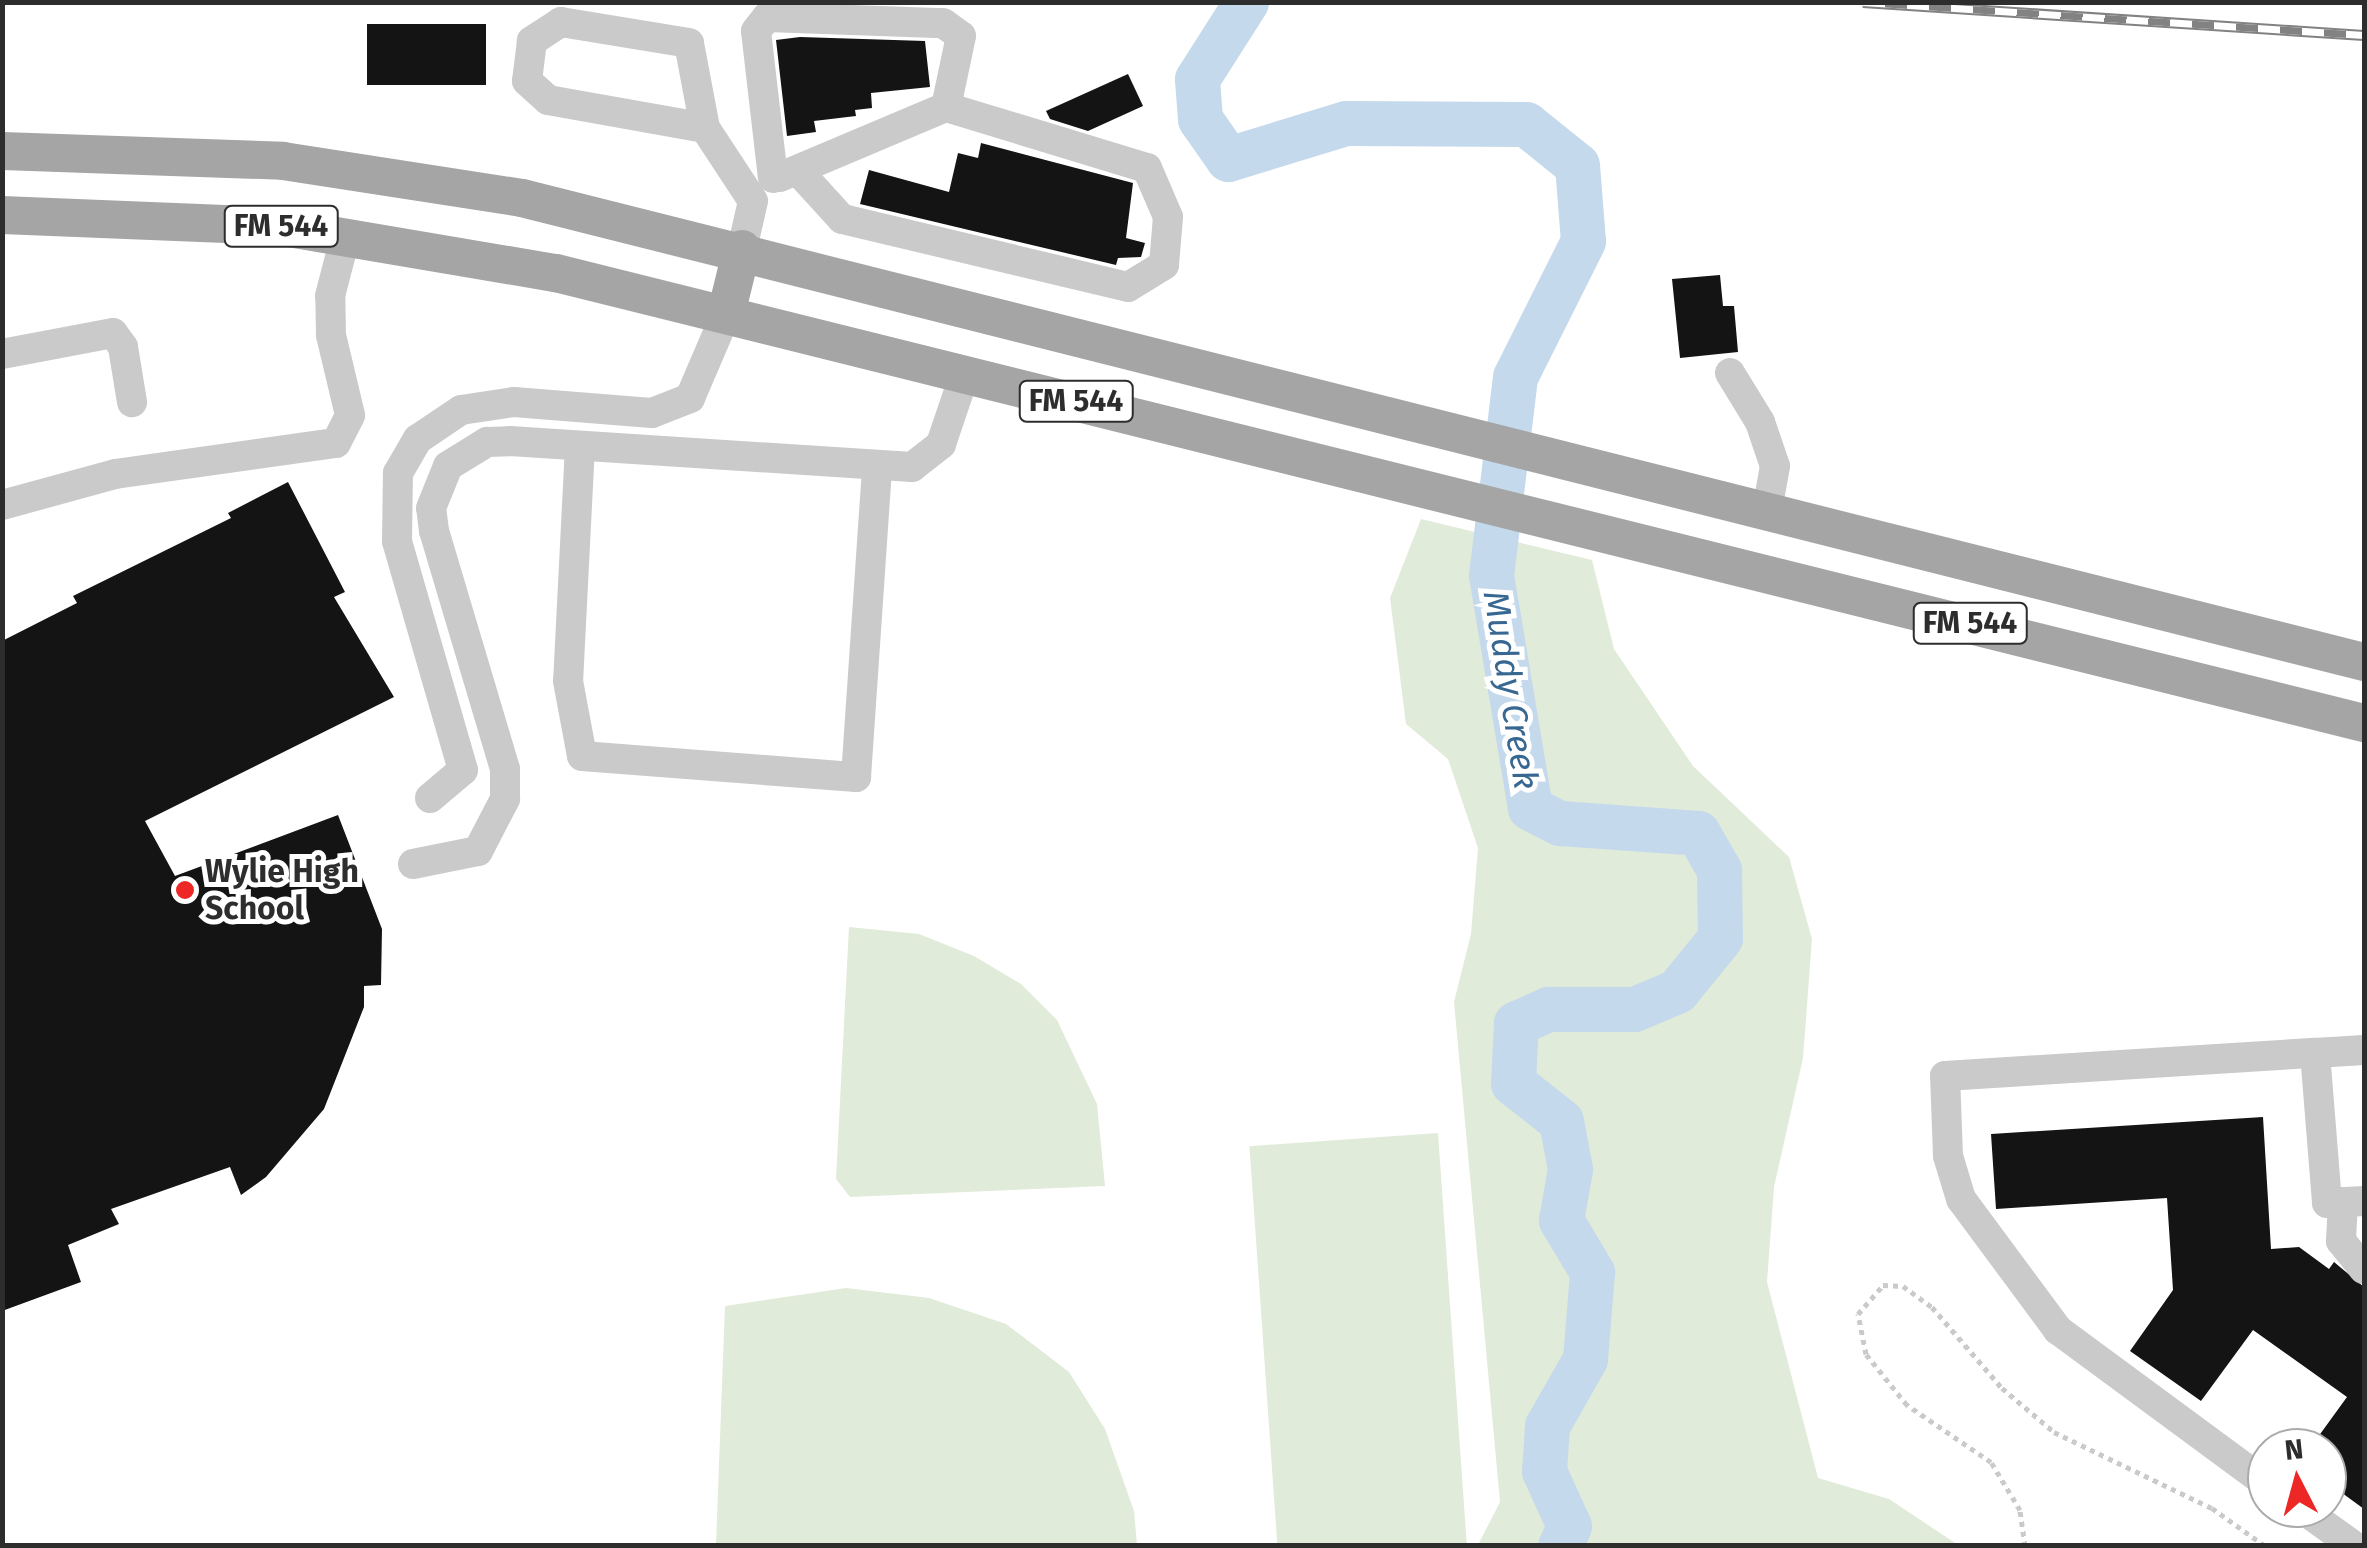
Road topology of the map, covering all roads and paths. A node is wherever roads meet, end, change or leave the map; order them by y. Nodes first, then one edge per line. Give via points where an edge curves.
1 (946, 107) junction
2 (705, 128) junction
3 (2, 151) edge
4 (775, 184) junction
5 (2, 215) edge
6 (346, 234) junction
7 (742, 250) junction
8 (726, 314) junction
9 (2, 354) edge
10 (965, 373) junction
11 (1730, 374) dead end
12 (132, 402) dead end
13 (580, 446) junction
14 (877, 468) junction
15 (2, 505) edge
16 (1767, 511) junction
17 (2364, 662) edge
18 (2364, 722) edge
19 (430, 798) dead end
20 (413, 864) dead end
21 (2364, 1050) edge
22 (2315, 1054) junction
23 (2354, 1202) edge
24 (2364, 1269) edge
25 (2247, 1469) edge
26 (2329, 1528) edge
27 (2028, 1543) edge
28 (2264, 1546) edge
29 (2354, 1546) edge

1 - 4 lane
1 - 4 lane via 962,36 943,23 767,17 756,31
1 - 4 lane via 1147,168 1168,217 1164,265 1128,287 842,219
2 - 2 lane via 548,100 527,81 532,40 561,22 689,43
2 - 4 lane
3 - 7 main road, FM 544 / FM 544 via 178,153 403,176
4 - 7 lane
5 - 6 main road, FM 544 / FM 544 via 82,213
6 - 8 main road, FM 544 / FM 544 via 556,273
6 - 15 lane via 330,296 331,335 350,416 336,443 115,474
7 - 8 main road
7 - 16 main road, FM 544 / FM 544
8 - 10 main road, FM 544 / FM 544
8 - 19 lane via 690,398 652,413 496,404 461,410 418,439 398,473 397,540 463,770
9 - 12 lane via 112,333 123,347
10 - 14 lane via 948,427 928,458 912,467
10 - 18 main road, FM 544 / FM 544
11 - 16 lane via 1760,422 1775,466
13 - 14 lane
13 - 14 lane via 568,681 582,756 856,777
13 - 20 lane via 487,442 466,450 436,485 434,531 505,770 506,799 478,851
16 - 17 main road, FM 544 / FM 544
21 - 22 lane
22 - 23 lane via 2327,1203
22 - 25 lane via 1945,1076 1948,1156 1961,1199 2058,1330
23 - 24 lane via 2341,1241
26 - 29 lane
27 - 28 path via 2011,1489 1991,1462 1906,1405 1866,1354 1858,1314 1883,1285 1917,1294 2002,1388 2054,1432 2212,1508

